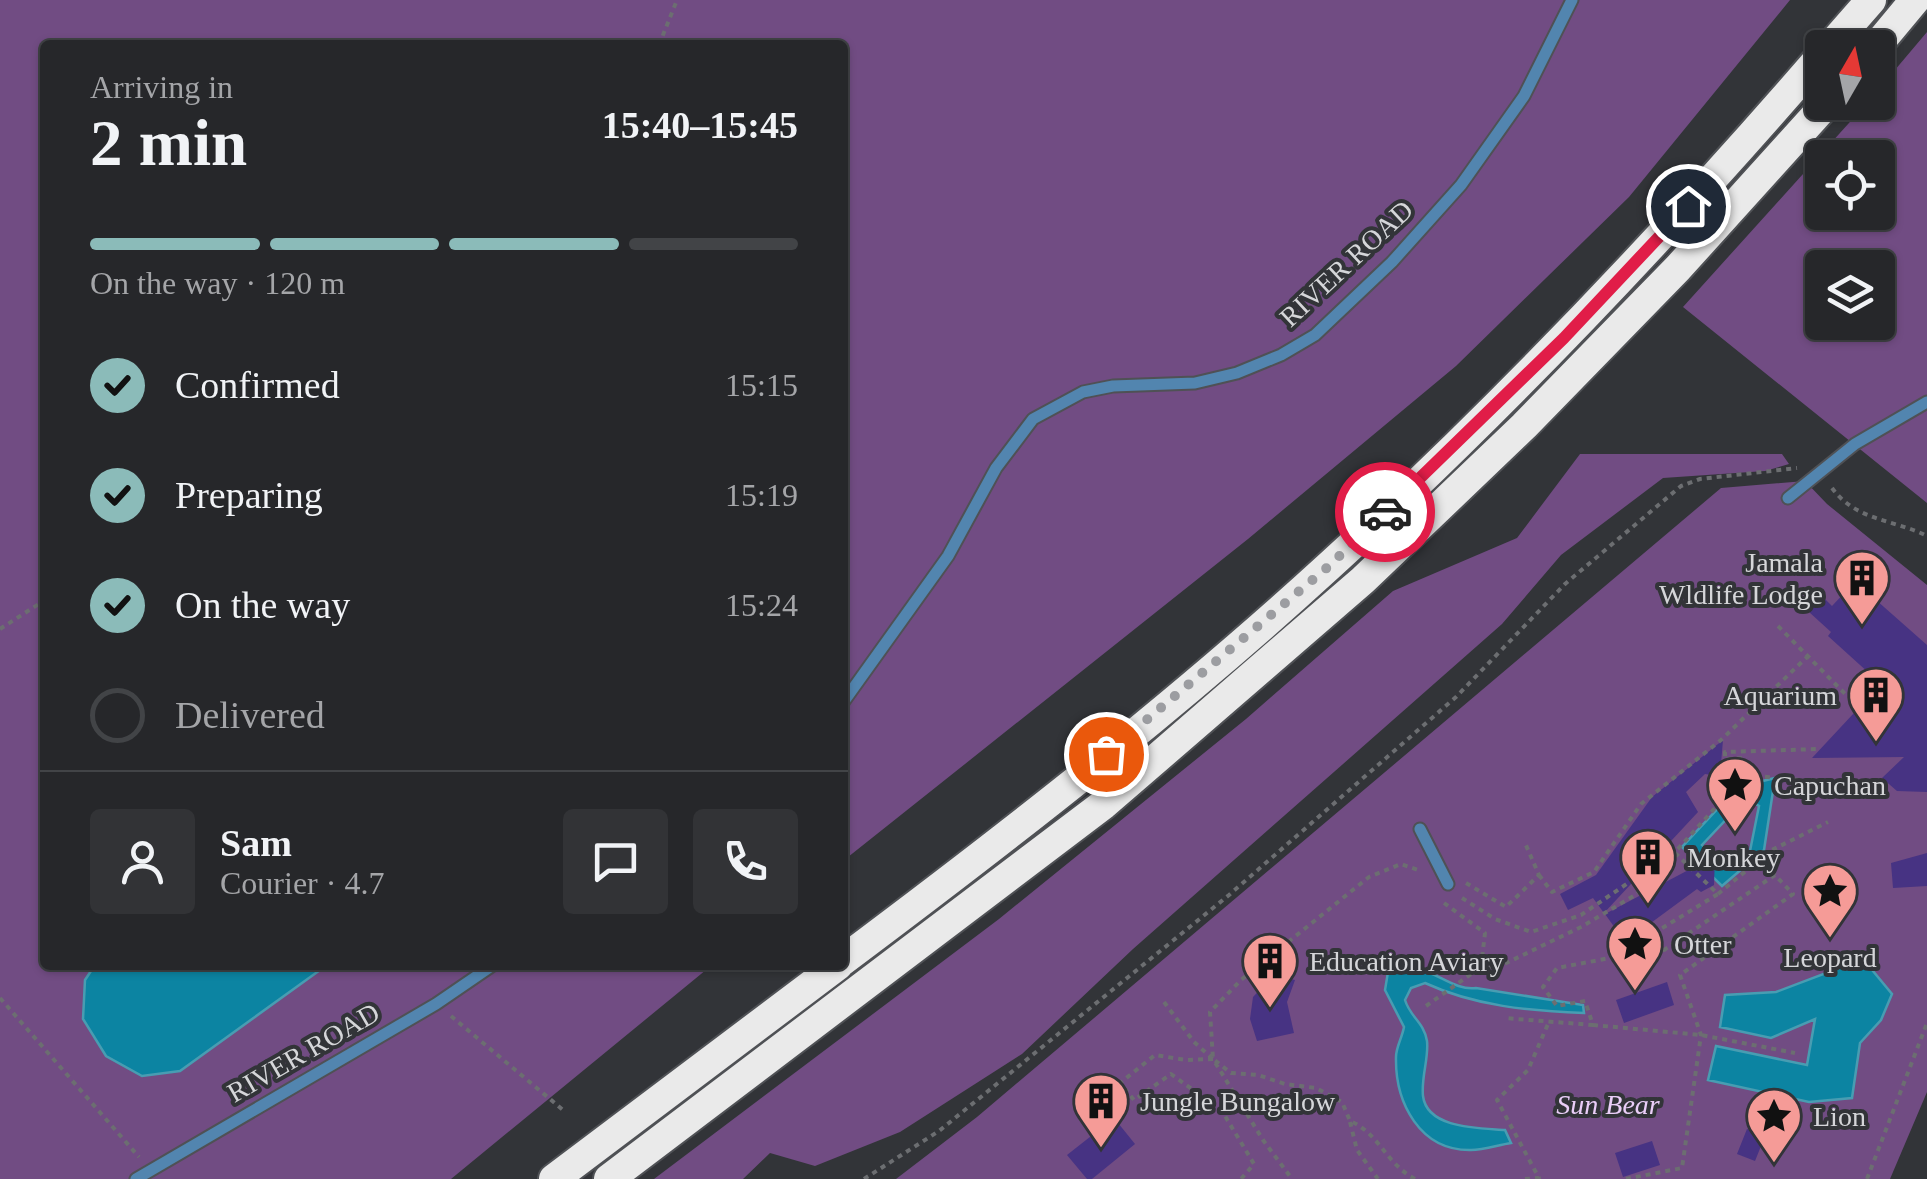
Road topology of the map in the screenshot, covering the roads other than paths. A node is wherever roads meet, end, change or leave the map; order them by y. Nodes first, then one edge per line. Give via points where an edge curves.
1 (1572, 0) edge
2 (1870, 0) edge
3 (1915, 0) edge
4 (1844, 30) edge
5 (1890, 30) edge
6 (1805, 76) edge
7 (1812, 120) edge
8 (1927, 402) edge
9 (1788, 498) dead end
10 (848, 696) edge
11 (1420, 829) dead end
12 (1448, 884) road end
13 (848, 957) edge
14 (486, 970) edge
15 (831, 970) edge
16 (136, 1179) edge
17 (554, 1179) edge
18 (609, 1179) edge

1 - 10 lane, RIVER ROAD via 1524,96 1461,186 1315,335 1238,373 1083,392 1032,419 996,468 948,556
2 - 4 highway
3 - 5 highway
6 - 13 highway via 1564,338 1329,566 994,846
7 - 18 highway via 1524,426 1363,580 1104,804
8 - 9 lane via 1882,427
11 - 12 lane
14 - 16 lane, RIVER ROAD
15 - 17 highway

